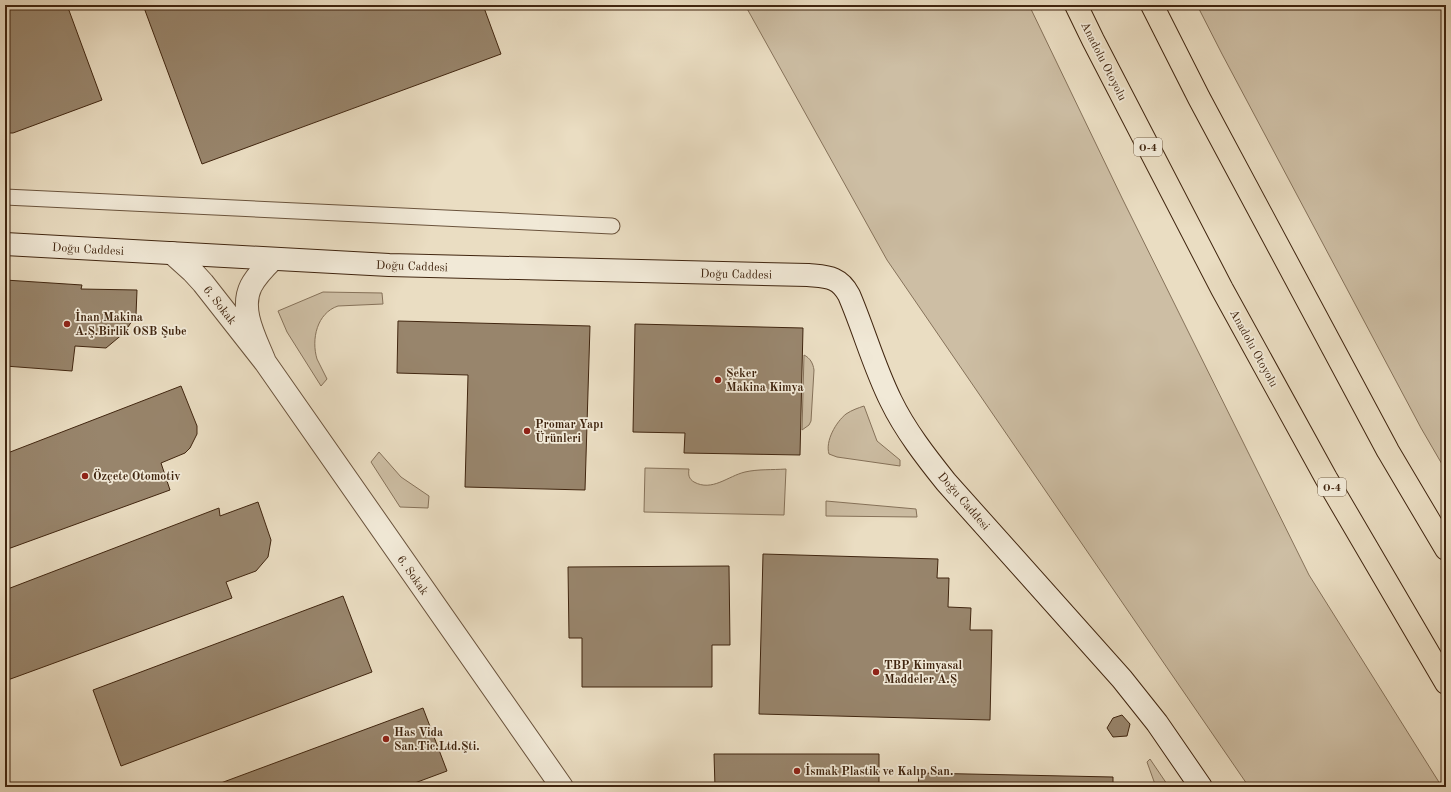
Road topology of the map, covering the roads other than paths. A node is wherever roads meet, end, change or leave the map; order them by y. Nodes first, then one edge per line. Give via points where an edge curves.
1 (1076, 5) edge
2 (1152, 5) edge
3 (5, 197) edge
4 (612, 226) dead end
5 (5, 244) edge
6 (172, 253) junction
7 (273, 259) junction
8 (265, 362) junction
9 (1446, 549) edge
10 (1446, 683) edge
11 (562, 787) edge
12 (1201, 787) edge

1 - 10 highway, Anadolu Otoyolu / O-4 via 1222,289 1330,484
2 - 9 highway via 1198,98 1388,451
3 - 4 lane
5 - 6 street, Doğu Caddesi
6 - 7 street, Doğu Caddesi
6 - 8 street, 6. Sokak via 203,283
7 - 8 street, 6. Sokak via 251,286 247,304
7 - 12 street, Doğu Caddesi via 389,265 808,275 836,281 844,286 849,295 891,402 926,456 946,482 1122,678
8 - 11 street, 6. Sokak

